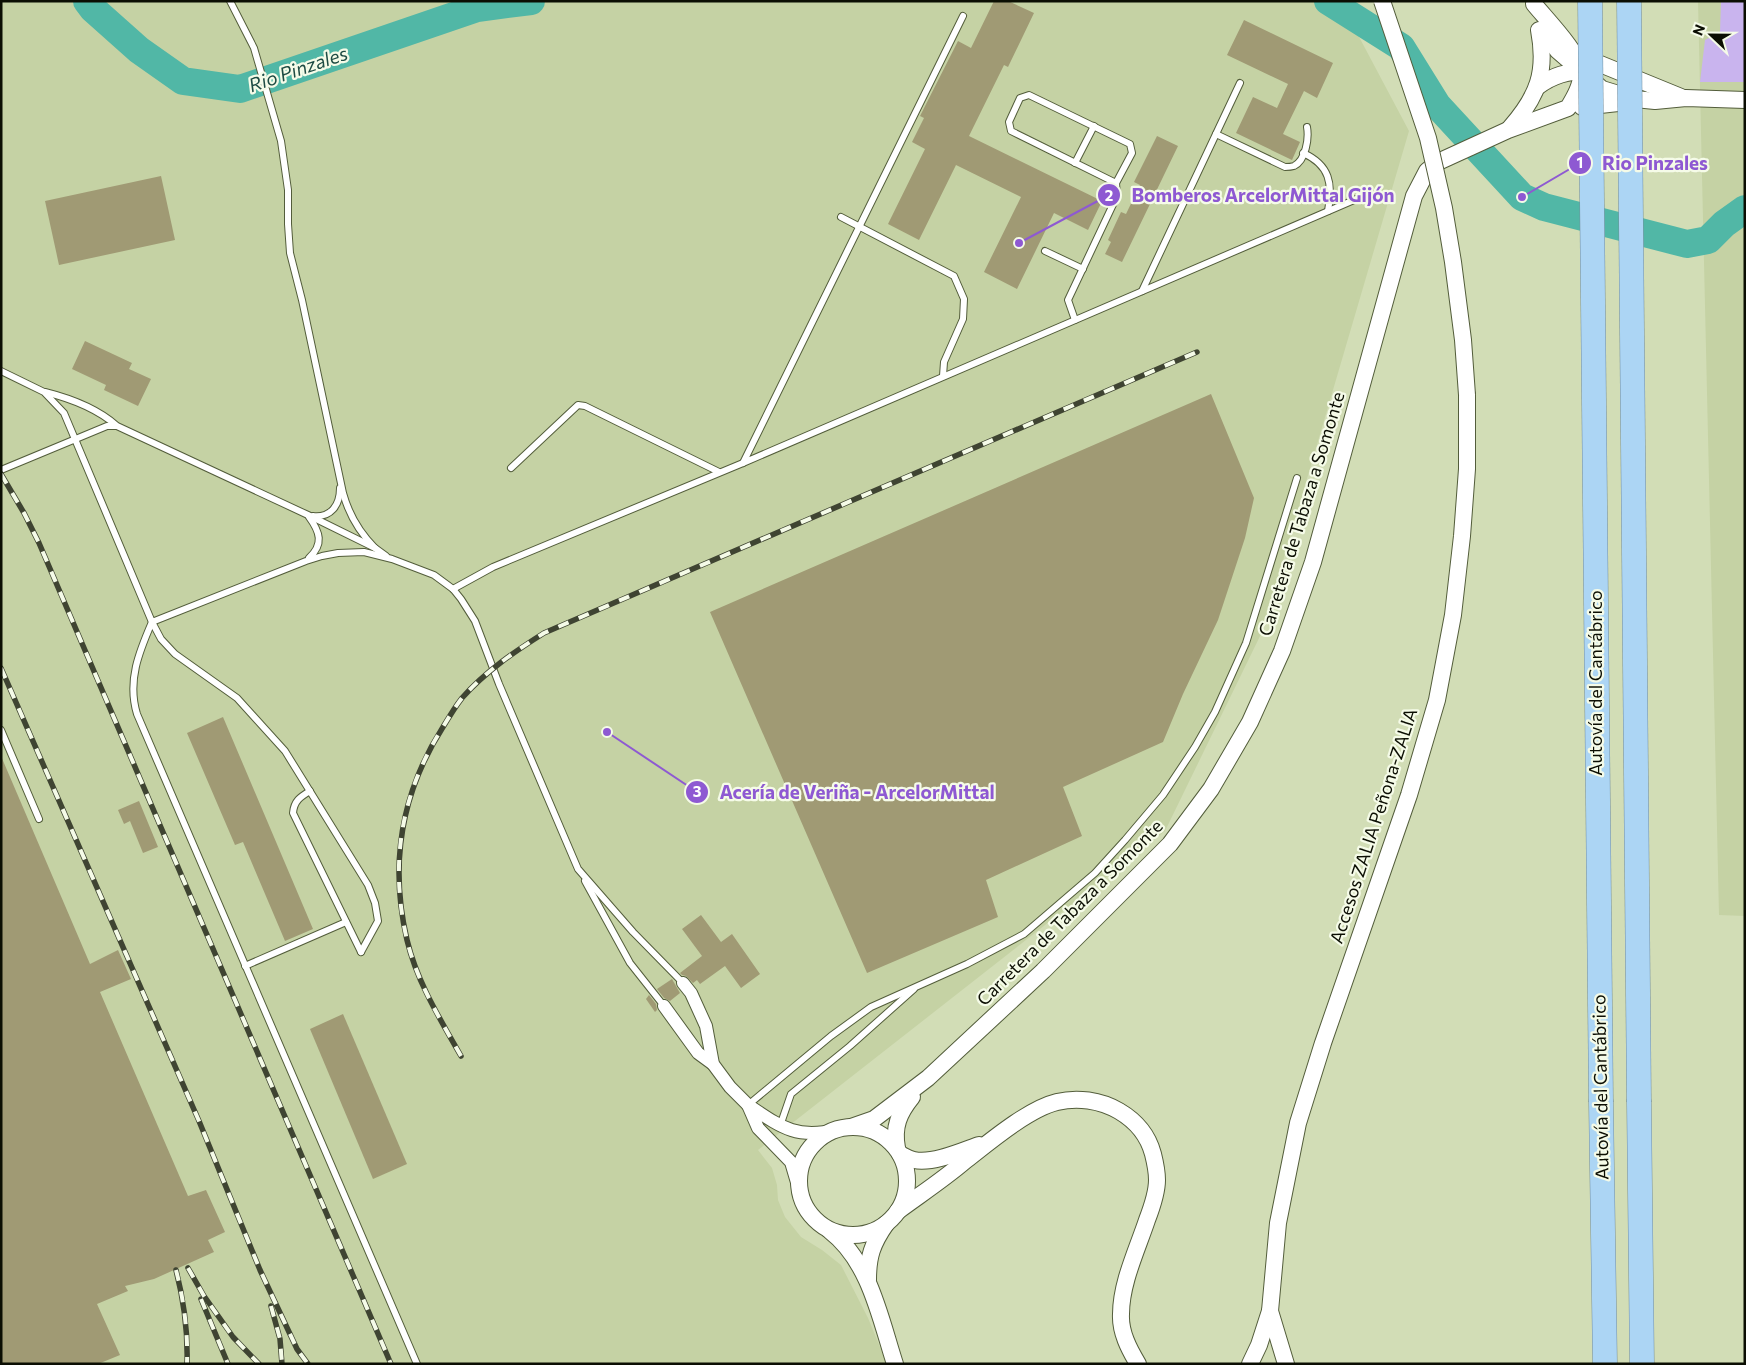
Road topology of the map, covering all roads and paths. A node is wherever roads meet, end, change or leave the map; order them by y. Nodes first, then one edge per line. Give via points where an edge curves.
1 (230, 1) edge
2 (1382, 1) edge
3 (1590, 1) edge
4 (1629, 1) edge
5 (1533, 3) edge
6 (963, 16) dead end
7 (1538, 26) junction
8 (1576, 54) junction
9 (1581, 71) junction
10 (1644, 82) junction
11 (1240, 83) dead end
12 (1537, 87) junction
13 (1686, 98) junction
14 (1635, 99) junction
15 (1742, 101) edge
16 (1568, 108) junction
17 (1094, 126) junction
18 (1307, 127) dead end
19 (1505, 131) junction
20 (1216, 134) junction
21 (1303, 152) junction
22 (1075, 163) junction
23 (1116, 183) junction
24 (1361, 197) dead end
25 (1328, 211) junction
26 (841, 217) dead end
27 (859, 226) junction
28 (1045, 251) dead end
29 (1083, 269) junction
30 (1142, 291) junction
31 (1075, 320) junction
32 (1, 371) edge
33 (943, 376) junction
34 (44, 392) junction
35 (117, 426) junction
36 (76, 438) junction
37 (743, 463) junction
38 (511, 468) dead end
39 (1, 470) edge
40 (719, 472) junction
41 (1297, 478) dead end
42 (340, 480) junction
43 (308, 516) junction
44 (375, 548) junction
45 (392, 559) junction
46 (306, 561) junction
47 (453, 589) junction
48 (152, 622) junction
49 (1, 730) edge
50 (310, 791) junction
51 (39, 819) dead end
52 (578, 869) junction
53 (346, 922) junction
54 (245, 966) junction
55 (683, 983) joint
56 (921, 984) junction
57 (664, 1006) joint
58 (713, 1064) junction
59 (928, 1078) junction
60 (748, 1105) junction
61 (780, 1126) junction
62 (843, 1128) junction
63 (988, 1142) junction
64 (898, 1151) junction
65 (801, 1196) junction
66 (898, 1211) junction
67 (887, 1223) junction
68 (821, 1225) junction
69 (868, 1282) junction
70 (1270, 1311) junction
71 (417, 1364) edge
72 (895, 1364) edge
73 (1138, 1364) edge
74 (1250, 1364) edge
75 (1286, 1364) edge
76 (1605, 1364) edge
77 (1642, 1364) edge

1 - 42 lane via 254,48 281,141 288,190 290,252
2 - 70 street, Accesos ZALIA Peñona-ZALIA, bridge via 1428,138 1453,262 1466,395 1467,469 1462,536 1454,615 1436,700 1409,795 1298,1123 1278,1224
3 - 76 highway, Autovía del Cantábrico, bridge
4 - 77 highway, bridge
5 - 7 street, Carretera de Tabaza a Somonte
5 - 8 street
6 - 27 lane
7 - 9 street via 1558,51
7 - 12 street, Carretera de Tabaza a Somonte via 1543,48
8 - 9 street
8 - 10 street
9 - 10 street via 1596,71
9 - 12 street via 1562,73
9 - 14 street via 1602,89
9 - 16 street via 1577,92
10 - 13 street
11 - 20 lane
12 - 19 street, Carretera de Tabaza a Somonte via 1525,110
13 - 14 street
13 - 15 street
14 - 16 street, Carretera de Tabaza a Somonte
16 - 19 street, Carretera de Tabaza a Somonte
17 - 22 lane
17 - 22 lane via 1029,95 1020,98 1009,122 1011,131
17 - 23 lane via 1130,144 1132,153
18 - 21 lane
19 - 59 street, Carretera de Tabaza a Somonte via 1438,162 1419,184 1313,562 1282,651 1250,722 1211,789 1170,844 1043,972
20 - 21 lane via 1285,167 1300,161
20 - 30 lane
21 - 25 lane via 1322,164 1327,173 1331,196
22 - 23 lane
23 - 29 lane via 1117,196
24 - 25 lane
25 - 30 lane
26 - 27 lane
27 - 33 lane via 954,276 964,300 963,319 944,362
27 - 37 lane
28 - 29 lane
29 - 31 lane via 1068,300
30 - 31 lane
31 - 33 lane
32 - 34 lane
33 - 37 lane
34 - 35 lane via 65,397
34 - 36 lane via 64,413
35 - 36 lane via 107,426
35 - 43 lane
36 - 39 lane
36 - 48 lane
37 - 40 lane
38 - 40 lane via 578,406 585,406
40 - 47 lane via 492,567
41 - 56 lane via 1246,643 1215,712 1163,795 1095,873 1024,934 968,964
42 - 43 lane via 338,500 330,514
42 - 44 lane via 350,514
43 - 44 lane
43 - 46 lane via 316,527 319,540
44 - 45 lane
45 - 46 lane via 358,552
45 - 47 lane via 434,575
46 - 48 lane
47 - 52 lane via 475,621
48 - 50 lane via 160,639 175,654 237,698 285,751
48 - 54 lane via 134,674 133,700
49 - 51 lane
50 - 53 lane via 298,799 293,812
50 - 53 lane via 368,885 375,903 378,921 361,952
52 - 55 lane
52 - 57 lane via 630,963
53 - 54 lane
54 - 71 lane
55 - 58 street via 706,1026
56 - 60 lane via 871,1007
56 - 61 lane via 791,1094
57 - 58 street via 698,1053
58 - 60 street
59 - 62 street, Carretera de Tabaza a Somonte via 874,1119
59 - 64 street, Carretera de Tabaza a Somonte via 902,1110 896,1130
60 - 61 street
60 - 65 street via 758,1128 792,1162
61 - 62 street via 807,1134
62 - 64 street via 865,1128 877,1132
62 - 65 street via 813,1145 803,1161
63 - 64 street via 938,1159 921,1161
63 - 66 street
63 - 73 street via 1040,1108 1056,1102 1082,1099 1111,1106 1143,1131 1150,1144 1157,1180 1154,1201 1123,1295 1120,1316 1128,1345
64 - 66 street via 905,1163 907,1180 905,1196
65 - 68 street
66 - 67 street
67 - 68 street via 872,1232 855,1235 837,1233
67 - 69 street via 872,1247
68 - 69 street via 842,1240
69 - 72 street
70 - 74 street
70 - 75 street, Accesos ZALIA Peñona-ZALIA

